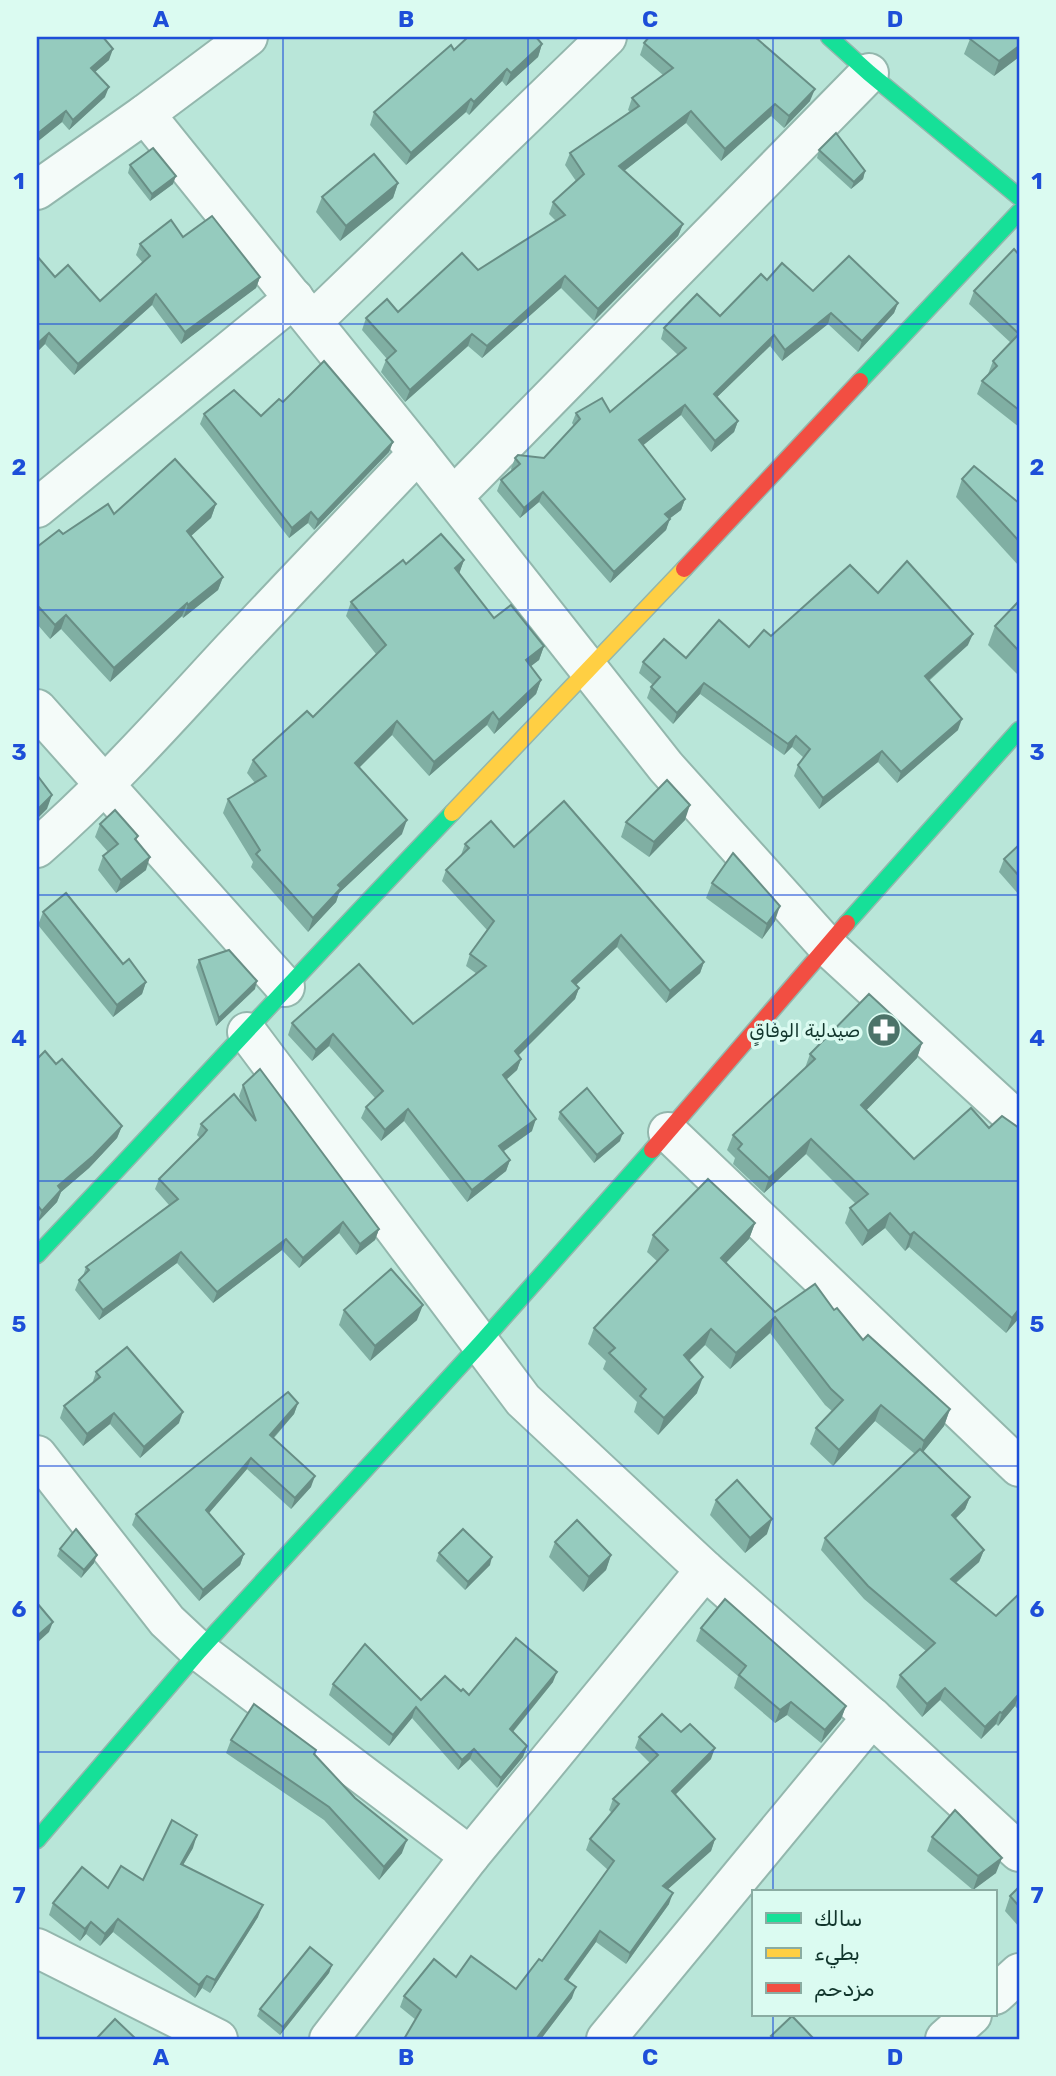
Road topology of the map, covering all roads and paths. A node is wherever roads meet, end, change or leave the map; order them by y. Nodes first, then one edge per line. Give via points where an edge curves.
1 (607, 37) edge
2 (829, 37) edge
3 (229, 42) edge
4 (869, 73) junction
5 (145, 114) junction
6 (37, 190) edge
7 (1019, 197) edge
8 (1019, 212) edge
9 (303, 309) junction
10 (418, 453) junction
11 (453, 497) junction
12 (37, 508) edge
13 (589, 670) junction
14 (37, 709) edge
15 (1019, 730) edge
16 (105, 784) junction
17 (37, 848) edge
18 (827, 946) junction
19 (285, 987) junction
20 (247, 1032) junction
21 (1016, 1114) edge
22 (668, 1132) junction
23 (37, 1255) edge
24 (481, 1343) junction
25 (37, 1455) edge
26 (1019, 1467) edge
27 (705, 1570) junction
28 (199, 1651) junction
29 (872, 1717) junction
30 (37, 1840) edge
31 (1019, 1852) edge
32 (470, 1856) junction
33 (37, 1948) edge
34 (1019, 1973) edge
35 (996, 1994) edge
36 (971, 2016) edge
37 (218, 2039) edge
38 (329, 2039) edge
39 (606, 2039) edge
40 (945, 2039) edge

1 - 9 street
2 - 4 street
3 - 5 street
4 - 7 street
4 - 11 street
5 - 6 street
5 - 9 street
8 - 13 street
9 - 10 street
9 - 12 street
10 - 11 street
10 - 16 street
11 - 13 street
13 - 18 street via 666,767
13 - 19 street
14 - 16 street
15 - 18 street
16 - 17 street
16 - 19 street
18 - 21 street
18 - 22 street
19 - 20 street
20 - 23 street
20 - 24 street
22 - 24 street
22 - 26 street
24 - 27 street via 523,1399
24 - 28 street
25 - 28 street via 167,1621
27 - 29 street
27 - 32 street
28 - 30 street
28 - 32 street
29 - 31 street
29 - 39 street
32 - 38 street
33 - 37 street
34 - 35 street
36 - 40 street

